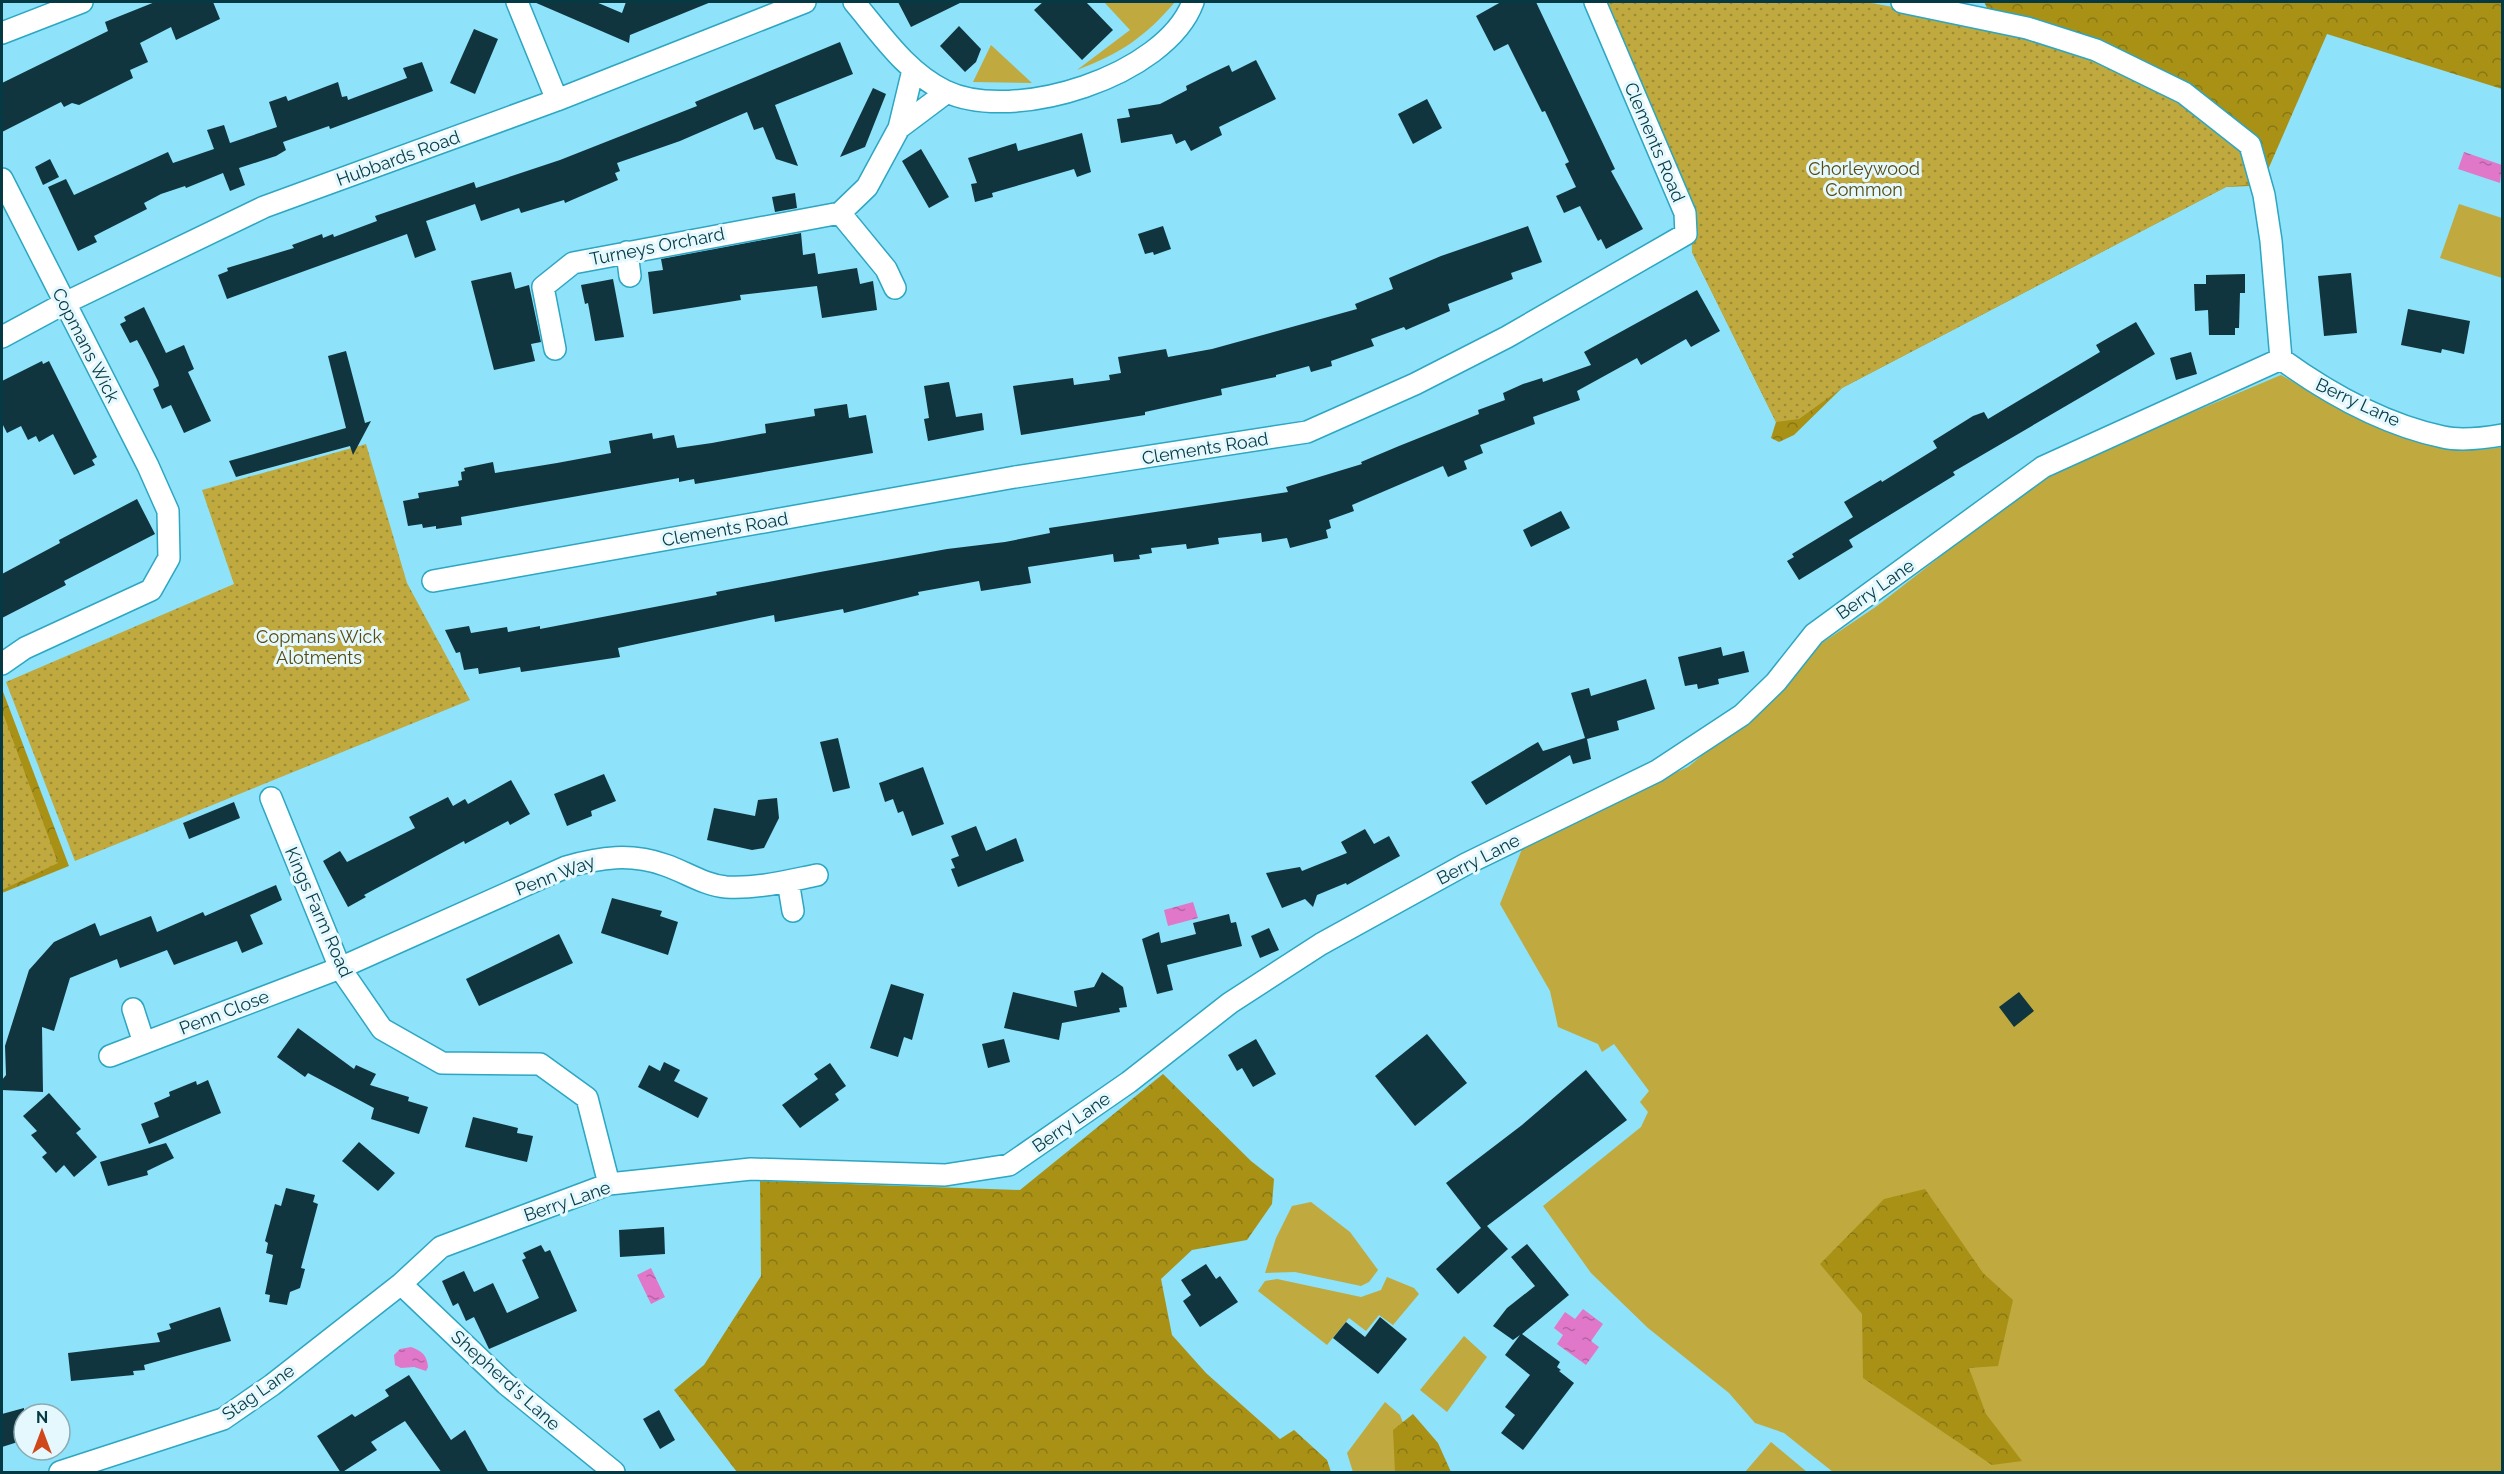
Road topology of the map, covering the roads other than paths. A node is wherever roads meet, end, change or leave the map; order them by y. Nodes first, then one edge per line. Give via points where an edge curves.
1 (82, 2) edge
2 (518, 2) edge
3 (805, 2) edge
4 (854, 2) edge
5 (1193, 2) edge
6 (1595, 2) edge
7 (1902, 2) edge
8 (2, 33) edge
9 (913, 70) junction
10 (947, 92) junction
11 (557, 100) junction
12 (899, 128) junction
13 (2, 179) edge
14 (840, 213) junction
15 (627, 252) junction
16 (630, 276) dead end
17 (895, 288) dead end
18 (64, 303) junction
19 (2, 336) edge
20 (555, 349) dead end
21 (2281, 359) junction
22 (2502, 435) edge
23 (433, 581) dead end
24 (2, 664) edge
25 (271, 798) dead end
26 (817, 875) dead end
27 (788, 880) junction
28 (793, 911) dead end
29 (340, 968) junction
30 (133, 1009) dead end
31 (144, 1043) junction
32 (110, 1056) dead end
33 (609, 1184) junction
34 (401, 1284) junction
35 (60, 1473) edge
36 (614, 1473) edge

1 - 8 street
2 - 11 street
3 - 11 street, Hubbards Road
4 - 9 street
5 - 10 street via 1189,13 1155,49 1113,75 1076,91 1000,103
6 - 23 street, Clements Road via 1685,213 1686,234 1530,325 1415,384 1307,432 1015,477
7 - 21 street via 2027,28 2096,50 2184,93 2250,144 2271,241
9 - 10 street
9 - 12 street
10 - 12 street
11 - 18 street, Hubbards Road via 264,207
12 - 14 street via 867,187
13 - 18 street, Copmans Wick
14 - 15 street, Turneys Orchard
14 - 17 street via 886,269
15 - 16 street
15 - 20 street, Turneys Orchard via 573,263 543,287
18 - 19 street, Hubbards Road
18 - 24 street, Copmans Wick via 168,511 169,558 151,590 25,648
21 - 22 street, Berry Lane via 2318,385 2394,421 2444,438
21 - 33 street, Berry Lane via 2043,467 1814,634 1776,682 1742,715 1657,771 1466,864 1321,944 1230,1003 1129,1082 1009,1165 945,1175 751,1169
25 - 29 street, Kings Farm Road
26 - 27 street, Penn Way
27 - 28 street
27 - 29 street, Penn Way via 725,887 632,856 600,857 566,867
29 - 31 street, Penn Close
29 - 33 street, Kings Farm Road via 382,1029 442,1063 540,1064 587,1098
30 - 31 street
31 - 32 street, Penn Close
33 - 34 street, Berry Lane via 441,1247
34 - 35 street, Stag Lane via 222,1419
34 - 36 street, Shepherd's Lane via 506,1384

